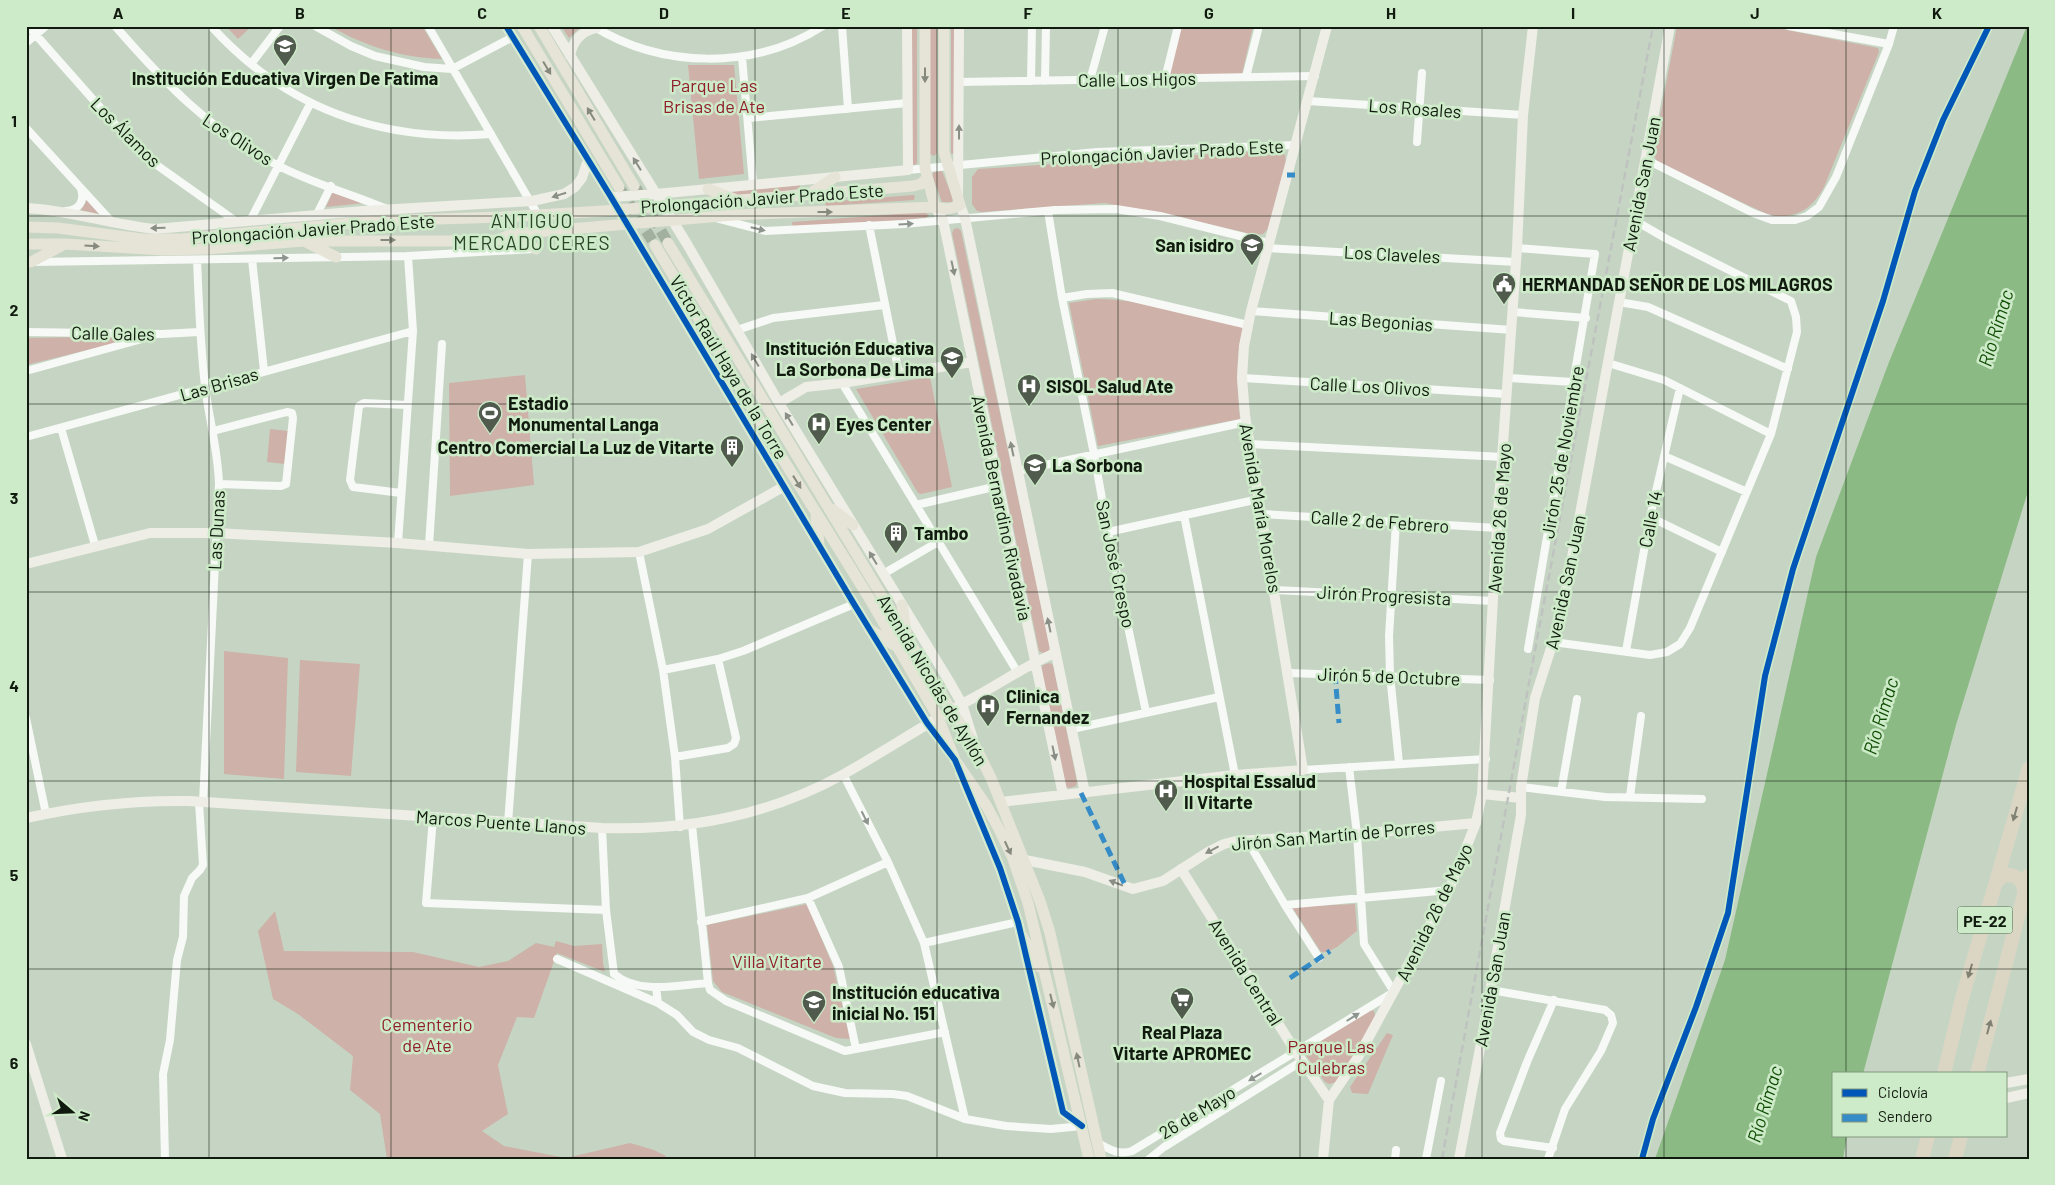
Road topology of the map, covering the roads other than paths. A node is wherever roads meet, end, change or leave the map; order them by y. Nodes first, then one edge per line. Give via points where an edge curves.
1 (28, 26) edge
2 (46, 26) edge
3 (115, 26) edge
4 (211, 26) edge
5 (280, 26) edge
6 (315, 26) edge
7 (428, 26) edge
8 (506, 26) edge
9 (522, 26) edge
10 (538, 26) edge
11 (552, 26) edge
12 (823, 26) edge
13 (842, 26) edge
14 (908, 26) edge
15 (925, 26) edge
16 (944, 26) edge
17 (959, 26) edge
18 (1032, 26) edge
19 (1046, 26) edge
20 (1105, 26) edge
21 (1178, 26) edge
22 (1259, 26) edge
23 (1327, 26) edge
24 (1533, 26) edge
25 (1670, 26) edge
26 (1789, 26) edge
27 (1894, 26) edge
28 (1989, 26) edge
29 (594, 27) edge
30 (36, 35) junction
31 (513, 37) junction
32 (26, 43) edge
33 (1889, 44) junction
34 (570, 56) junction
35 (742, 57) junction
36 (251, 64) junction
37 (452, 69) junction
38 (1422, 73) dead end
39 (1315, 76) junction
40 (1246, 77) junction
41 (1165, 79) junction
42 (1090, 80) junction
43 (1031, 81) junction
44 (1045, 81) junction
45 (959, 82) junction
46 (1308, 101) junction
47 (908, 103) junction
48 (310, 104) junction
49 (1420, 108) junction
50 (848, 109) junction
51 (1523, 115) junction
52 (749, 118) junction
53 (26, 128) edge
54 (491, 134) junction
55 (1417, 142) dead end
56 (1295, 146) junction
57 (1645, 159) junction
58 (588, 160) junction
59 (960, 165) junction
60 (278, 166) junction
61 (947, 166) junction
62 (908, 170) junction
63 (926, 173) junction
64 (835, 176) junction
65 (753, 184) junction
66 (331, 186) junction
67 (634, 186) tunnel mouth
68 (619, 187) tunnel mouth
69 (81, 189) junction
70 (708, 189) junction
71 (656, 194) junction
72 (808, 194) junction
73 (611, 197) junction
74 (738, 200) junction
75 (532, 201) junction
76 (959, 202) junction
77 (663, 206) junction
78 (935, 206) junction
79 (26, 208) edge
80 (389, 209) junction
81 (618, 209) junction
82 (66, 211) junction
83 (363, 211) junction
84 (1048, 211) junction
85 (317, 214) junction
86 (538, 214) junction
87 (556, 214) junction
88 (502, 217) junction
89 (711, 217) junction
90 (965, 218) junction
91 (433, 219) junction
92 (672, 220) junction
93 (943, 220) junction
94 (1634, 220) junction
95 (111, 221) junction
96 (250, 221) junction
97 (374, 221) junction
98 (237, 222) junction
99 (627, 225) junction
100 (868, 225) junction
101 (26, 227) edge
102 (558, 230) junction
103 (508, 236) junction
104 (304, 241) junction
105 (422, 241) junction
106 (668, 243) tunnel mouth
107 (26, 244) edge
108 (65, 244) junction
109 (655, 245) tunnel mouth
110 (1268, 245) junction
111 (536, 248) joint
112 (1517, 248) junction
113 (336, 256) junction
114 (408, 256) junction
115 (252, 259) junction
116 (197, 260) junction
117 (29, 262) edge
118 (1516, 262) junction
119 (1062, 298) junction
120 (1619, 302) junction
121 (884, 305) junction
122 (1251, 312) junction
123 (1513, 312) junction
124 (1586, 318) junction
125 (1248, 325) junction
126 (738, 330) junction
127 (1512, 330) junction
128 (413, 331) junction
129 (26, 332) edge
130 (199, 332) junction
131 (162, 334) junction
132 (442, 344) dead end
133 (972, 362) junction
134 (1608, 363) junction
135 (1788, 369) junction
136 (26, 371) edge
137 (264, 372) junction
138 (899, 373) junction
139 (1242, 378) junction
140 (1508, 378) junction
141 (1574, 382) junction
142 (842, 383) junction
143 (206, 388) junction
144 (1680, 388) junction
145 (1503, 394) junction
146 (779, 403) junction
147 (406, 405) junction
148 (1246, 422) junction
149 (61, 428) junction
150 (214, 431) junction
151 (1771, 434) junction
152 (26, 437) edge
153 (1250, 444) junction
154 (1094, 454) junction
155 (1664, 456) junction
156 (1503, 457) junction
157 (1017, 471) junction
158 (219, 484) junction
159 (998, 486) junction
160 (784, 487) junction
161 (1747, 492) junction
162 (401, 493) junction
163 (1259, 499) junction
164 (827, 504) junction
165 (916, 505) junction
166 (815, 512) junction
167 (1262, 514) junction
168 (1184, 515) junction
169 (1650, 517) junction
170 (1396, 522) junction
171 (853, 525) junction
172 (1497, 528) junction
173 (1108, 532) junction
174 (216, 533) junction
175 (938, 542) junction
176 (398, 544) junction
177 (95, 545) junction
178 (819, 545) junction
179 (429, 546) junction
180 (639, 552) junction
181 (1722, 552) junction
182 (528, 554) junction
183 (26, 564) edge
184 (883, 574) junction
185 (1274, 590) junction
186 (1392, 595) junction
187 (1493, 601) junction
188 (854, 604) junction
189 (902, 605) junction
190 (870, 630) junction
191 (908, 638) junction
192 (1553, 642) junction
193 (896, 646) junction
194 (1528, 649) dead end
195 (1626, 651) junction
196 (1055, 653) junction
197 (718, 659) junction
198 (1034, 662) junction
199 (663, 670) junction
200 (1018, 673) junction
201 (1289, 673) junction
202 (1390, 675) junction
203 (1490, 680) junction
204 (1219, 697) junction
205 (1576, 699) dead end
206 (962, 704) junction
207 (951, 710) junction
208 (1146, 712) junction
209 (1641, 716) dead end
210 (26, 718) edge
211 (932, 720) junction
212 (1072, 729) junction
213 (973, 742) junction
214 (675, 757) junction
215 (1486, 759) junction
216 (955, 760) junction
217 (1399, 763) junction
218 (1349, 767) junction
219 (2029, 768) edge
220 (1303, 770) junction
221 (843, 774) junction
222 (1234, 775) junction
223 (1521, 787) junction
224 (1561, 792) junction
225 (1085, 793) junction
226 (1482, 794) junction
227 (1062, 796) junction
228 (1630, 796) junction
229 (1521, 798) junction
230 (1702, 799) dead end
231 (201, 802) junction
232 (1002, 802) junction
233 (46, 814) junction
234 (26, 818) edge
235 (433, 818) junction
236 (508, 823) junction
237 (1476, 823) junction
238 (692, 825) junction
239 (680, 827) junction
240 (602, 828) junction
241 (1357, 834) junction
242 (1248, 840) junction
243 (1025, 860) junction
244 (888, 862) junction
245 (1181, 869) junction
246 (2029, 875) edge
247 (1996, 883) junction
248 (1449, 890) junction
249 (2024, 891) junction
250 (1362, 897) junction
251 (808, 898) junction
252 (1285, 905) junction
253 (606, 910) junction
254 (701, 922) junction
255 (1020, 928) junction
256 (924, 943) junction
257 (1319, 958) dead end
258 (557, 959) dead end
259 (1046, 978) junction
260 (708, 984) junction
261 (656, 987) junction
262 (1491, 990) junction
263 (1394, 992) junction
264 (1554, 1000) junction
265 (658, 1003) junction
266 (945, 1032) junction
267 (26, 1044) edge
268 (856, 1049) junction
269 (1299, 1057) junction
270 (1944, 1072) edge
271 (1977, 1072) edge
272 (2029, 1078) edge
273 (1441, 1081) dead end
274 (2008, 1083) edge
275 (2029, 1093) edge
276 (2008, 1098) edge
277 (1329, 1100) junction
278 (965, 1119) junction
279 (1082, 1126) junction
280 (1927, 1138) edge
281 (1960, 1138) edge
282 (1096, 1142) junction
283 (1553, 1148) junction
284 (1396, 1150) dead end
285 (1128, 1156) edge
286 (62, 1159) edge
287 (165, 1159) edge
288 (1089, 1159) edge
289 (1100, 1159) edge
290 (1149, 1159) edge
291 (1323, 1159) edge
292 (1395, 1159) edge
293 (1426, 1159) edge
294 (1458, 1159) edge
295 (1548, 1159) edge
296 (1642, 1159) edge
297 (1922, 1159) edge
298 (1955, 1159) edge

1 - 30 street, Los Álamos
2 - 30 street
3 - 60 street, Los Olivos via 158,75 197,112
4 - 36 street
5 - 36 street
6 - 37 street via 375,56 424,67
7 - 37 street
8 - 31 street, Víctor Raúl Haya de la Torre
9 -> 68 main road
67 -> 10 main road
11 - 34 street, Víctor Raúl Haya de la Torre
12 - 35 street via 787,46
13 - 50 street
14 - 47 street
15 -> 63 main road
16 - 61 main road via 944,152
17 - 45 street
18 - 43 street
19 - 44 street
20 - 42 street
21 - 41 street
22 - 40 street
23 - 39 street, Avenida María Morelos
24 - 51 street, Avenida 26 de Mayo
25 - 57 street, Avenida San Juan
26 - 33 street
27 - 33 street
28 - 296 street via 1943,120 1915,191 1883,301 1793,569 1765,676 1728,913 1653,1119
29 - 34 street via 581,35
29 - 35 street via 631,44 674,56
30 - 32 street
30 - 98 street, Los Álamos via 151,161
31 - 37 street
31 - 58 street, Víctor Raúl Haya de la Torre
33 - 57 street via 1836,177 1819,207 1807,216 1772,220
71 -> 34 street, Víctor Raúl Haya de la Torre
35 - 52 street
36 - 48 street
37 - 54 street
38 - 49 street
39 - 40 street, Calle Los Higos
39 - 46 street, Avenida María Morelos
40 - 41 street, Calle Los Higos
41 - 42 street, Calle Los Higos
42 - 44 street, Calle Los Higos
43 - 44 street, Calle Los Higos
43 - 45 street, Calle Los Higos
59 -> 45 street
46 - 49 street, Los Rosales
46 - 56 street, Avenida María Morelos
47 - 50 street
47 - 62 street
48 - 54 street via 356,121 404,132 440,136
48 - 60 street
49 - 51 street, Los Rosales
49 - 55 street
50 - 52 street
51 - 112 street, Avenida 26 de Mayo
52 - 65 street
53 - 69 street
54 - 75 street
56 - 59 street, Prolongación Javier Prado Este via 1097,152
56 - 110 street, Avenida María Morelos
57 - 94 street, Avenida San Juan
58 - 73 street, Víctor Raúl Haya de la Torre
58 -> 75 street, Prolongación Javier Prado Este via 575,187 564,194
59 - 61 street, Prolongación Javier Prado Este
59 - 76 street
60 - 66 street, Los Olivos
60 - 96 street
61 - 63 street, Prolongación Javier Prado Este
61 - 76 main road
62 - 63 street, Prolongación Javier Prado Este
62 - 64 street, Prolongación Javier Prado Este
63 - 72 main road, Prolongación Javier Prado Este via 921,184 912,186
63 - 78 main road
64 - 65 street, Prolongación Javier Prado Este
64 - 72 main road
65 - 70 street, Prolongación Javier Prado Este
66 - 80 street, Los Olivos
66 - 85 street
69 - 82 street via 82,202 73,210
69 - 95 street
70 - 71 street, Prolongación Javier Prado Este
70 - 74 main road
71 - 73 street, Prolongación Javier Prado Este
71 - 77 street, Víctor Raúl Haya de la Torre
72 - 74 main road, Prolongación Javier Prado Este
73 - 81 street, Víctor Raúl Haya de la Torre
74 - 77 main road, Prolongación Javier Prado Este
75 - 80 street, Prolongación Javier Prado Este
75 - 86 street
76 - 78 main road, Prolongación Javier Prado Este via 948,210
76 - 90 street, Avenida Bernardino Rivadavia
77 - 81 main road, Prolongación Javier Prado Este
77 - 92 street, Víctor Raúl Haya de la Torre
89 -> 78 main road, Prolongación Javier Prado Este
78 - 93 street, Avenida Bernardino Rivadavia
79 - 82 street, Prolongación Javier Prado Este
80 - 83 street, Prolongación Javier Prado Este
81 - 87 main road, Prolongación Javier Prado Este
81 - 99 street, Víctor Raúl Haya de la Torre
82 - 95 street, Prolongación Javier Prado Este
83 - 85 street, Prolongación Javier Prado Este
83 - 97 main road
84 - 90 street, Prolongación Javier Prado Este
84 - 110 street, Prolongación Javier Prado Este via 1094,208 1136,212
84 - 119 street, San José Crespo
85 - 96 street, Prolongación Javier Prado Este
86 - 87 main road, Prolongación Javier Prado Este
86 - 88 main road, Prolongación Javier Prado Este
87 - 102 main road
88 - 91 main road, Prolongación Javier Prado Este
88 - 103 main road via 508,224
89 - 92 main road, Prolongación Javier Prado Este
89 -> 100 street, Prolongación Javier Prado Este via 765,231
90 - 93 street, Prolongación Javier Prado Este
157 -> 90 street, Avenida Bernardino Rivadavia
91 - 97 main road, Prolongación Javier Prado Este
91 - 105 main road via 421,226 418,232
92 - 99 main road, Prolongación Javier Prado Este
92 - 126 street, Víctor Raúl Haya de la Torre
100 -> 93 street, Prolongación Javier Prado Este
93 -> 133 street, Avenida Bernardino Rivadavia
94 - 120 street, Avenida San Juan
94 - 135 street via 1791,301 1797,332
98 -> 95 street, Prolongación Javier Prado Este via 155,229
96 - 98 street, Prolongación Javier Prado Este
97 - 101 main road, Prolongación Javier Prado Este via 160,240
99 - 102 main road, Prolongación Javier Prado Este
99 - 160 street, Víctor Raúl Haya de la Torre
100 - 121 street
102 - 103 main road, Prolongación Javier Prado Este
103 - 105 main road, Prolongación Javier Prado Este via 488,241
103 - 111 main road
104 -> 105 main road, Prolongación Javier Prado Este
108 -> 104 main road, Prolongación Javier Prado Este via 186,250
104 - 113 main road
106 - 164 main road, Avenida Nicolás de Ayllón
107 - 108 main road, Prolongación Javier Prado Este
108 - 117 main road
109 -> 166 main road, Avenida Nicolás de Ayllón
110 - 118 street, Los Claveles
110 - 122 street, Avenida María Morelos
111 - 114 street, Prolongación Javier Prado Este
112 - 118 street, Avenida 26 de Mayo
112 - 124 street, Jirón 25 de Noviembre via 1595,254
113 - 114 street, Prolongación Javier Prado Este
115 -> 113 street, Prolongación Javier Prado Este
114 - 128 street
115 - 116 street, Prolongación Javier Prado Este
115 - 137 street
116 - 117 street, Prolongación Javier Prado Este
116 - 130 street, Las Dunas
118 - 123 street, Avenida 26 de Mayo
119 - 125 street via 1112,293
119 - 154 street, San José Crespo
120 - 134 street, Avenida San Juan
120 - 135 street via 1648,308
121 - 126 street via 773,318
121 - 138 street
122 - 125 street, Avenida María Morelos
122 - 127 street, Las Begonias
123 - 124 street
123 - 127 street, Avenida 26 de Mayo
124 - 141 street, Jirón 25 de Noviembre
125 - 139 street, Avenida María Morelos
146 -> 126 street, Víctor Raúl Haya de la Torre
127 - 140 street, Avenida 26 de Mayo
128 - 137 street, Las Brisas
128 - 147 street
129 - 131 street, Calle Gales
130 - 131 street, Calle Gales
130 - 143 street, Las Dunas
131 - 136 street
132 - 179 street
133 - 138 street
133 - 159 street, Avenida Bernardino Rivadavia
134 - 144 street
134 - 192 street, Avenida San Juan via 1561,617
135 - 151 street
137 - 143 street, Las Brisas
138 - 142 street
139 - 145 street, Calle Los Olivos
139 - 148 street, Avenida María Morelos
140 - 141 street
140 - 145 street, Avenida 26 de Mayo
141 - 194 street, Jirón 25 de Noviembre
142 - 146 street via 806,387
142 - 165 street
143 - 149 street, Las Brisas
143 - 150 street, Las Dunas
144 - 151 street
144 - 155 street, Calle 14
145 - 156 street, Avenida 26 de Mayo
171 -> 146 street, Víctor Raúl Haya de la Torre
147 - 162 street
147 - 162 street via 364,403 359,406 350,480 353,487
148 - 153 street, Avenida María Morelos
148 - 154 street
149 - 152 street, Las Brisas
149 - 177 street
150 - 158 street, Las Dunas
150 - 158 street via 287,412 294,418 286,484
151 - 161 street
153 - 156 street
153 - 163 street, Avenida María Morelos
154 - 157 street
154 - 173 street, San José Crespo
155 - 161 street
155 - 169 street, Calle 14
156 - 172 street, Avenida 26 de Mayo
196 -> 157 street, Avenida Bernardino Rivadavia
158 - 174 street, Las Dunas
159 - 165 street
159 - 198 street, Avenida Bernardino Rivadavia
160 - 178 street, Víctor Raúl Haya de la Torre
160 - 180 street via 708,529
161 - 181 street
162 - 176 street
163 - 167 street, Avenida María Morelos
163 - 168 street
164 - 171 main road
164 - 191 main road, Avenida Nicolás de Ayllón
165 - 175 street
166 - 178 main road
166 - 193 main road, Avenida Nicolás de Ayllón
167 - 170 street, Calle 2 de Febrero
167 - 185 street, Avenida María Morelos
168 - 173 street
168 - 204 street
169 - 181 street
169 - 195 street, Calle 14
170 - 172 street, Calle 2 de Febrero
170 - 186 street
184 -> 171 street, Víctor Raúl Haya de la Torre
172 - 187 street, Avenida 26 de Mayo
173 - 208 street, San José Crespo
174 - 176 street
174 - 177 street via 150,533
174 - 231 street, Las Dunas
175 - 184 street
175 - 200 street
176 - 179 street
177 - 183 street
178 - 188 street, Víctor Raúl Haya de la Torre
179 - 182 street
180 - 182 street
180 - 199 street
181 - 195 street via 1680,644 1667,652 1650,655
182 - 236 street
184 - 189 street, Víctor Raúl Haya de la Torre
185 - 186 street, Jirón Progresista
185 - 201 street, Avenida María Morelos
186 - 187 street, Jirón Progresista
186 - 202 street
187 - 203 street, Avenida 26 de Mayo
188 - 190 street, Víctor Raúl Haya de la Torre
188 - 197 street
189 - 191 main road
189 - 206 street, Víctor Raúl Haya de la Torre
190 - 193 main road
190 - 211 street, Víctor Raúl Haya de la Torre
191 - 207 main road, Avenida Nicolás de Ayllón
192 - 195 street
192 - 223 street, Avenida San Juan via 1535,698
193 - 211 main road, Avenida Nicolás de Ayllón
196 - 198 street, Marcos Puente Llanos
196 - 212 street, Avenida Bernardino Rivadavia
197 - 199 street
197 - 214 street via 736,738 734,744 728,748
198 - 200 street, Marcos Puente Llanos
198 -> 227 street, Avenida Bernardino Rivadavia
199 - 214 street
200 - 206 street, Marcos Puente Llanos
201 - 202 street, Jirón 5 de Octubre
201 - 220 street, Avenida María Morelos
202 - 203 street, Jirón 5 de Octubre
202 - 217 street
203 - 215 street, Avenida 26 de Mayo
204 - 208 street
204 - 222 street
205 - 224 street
206 - 207 street, Marcos Puente Llanos
206 - 213 street, Víctor Raúl Haya de la Torre
207 - 211 street, Marcos Puente Llanos
207 - 213 main road, Avenida Nicolás de Ayllón
208 - 212 street
209 - 228 street
210 - 233 street
211 - 216 main road, Avenida Nicolás de Ayllón
211 - 221 street, Marcos Puente Llanos
212 - 225 street, Avenida Bernardino Rivadavia
213 - 232 main road, Avenida Nicolás de Ayllón
214 - 239 street
215 - 217 street
215 - 226 street, Avenida 26 de Mayo
216 - 255 street via 1000,868
216 -> 259 main road, Avenida Nicolás de Ayllón via 986,805 1012,856 1028,903
217 - 218 street
218 - 220 street
218 - 241 street
219 -> 247 highway, PE-22
220 - 222 street
221 - 238 street, Marcos Puente Llanos via 762,808
221 -> 244 street
222 - 225 street
223 - 224 street
223 - 229 street, Avenida San Juan
224 - 228 street
225 - 227 street
226 - 229 street
226 - 237 street, Avenida 26 de Mayo
227 - 232 street
228 - 230 street
229 - 262 street, Avenida San Juan
231 - 233 street, Marcos Puente Llanos via 122,803
231 - 235 street, Marcos Puente Llanos
231 - 287 street, Las Dunas via 203,865 192,878 184,896 183,938 177,960 170,1040 163,1074
232 - 243 main road, Avenida Nicolás de Ayllón
233 - 234 street, Marcos Puente Llanos
235 - 236 street, Marcos Puente Llanos
235 - 253 street via 426,903
236 - 240 street, Marcos Puente Llanos
237 - 241 street, Jirón San Martín de Porres
237 - 248 street, Avenida 26 de Mayo
238 - 239 street, Marcos Puente Llanos
238 - 254 street
239 - 240 street, Marcos Puente Llanos
240 - 253 street
241 - 242 street, Jirón San Martín de Porres
241 - 250 street
242 -> 245 street, Jirón San Martín de Porres via 1224,844
242 - 252 street
245 -> 243 street, Jirón San Martín de Porres via 1163,882 1133,889 1085,872
282 -> 243 main road, Avenida Nicolás de Ayllón via 1050,933
244 - 251 street
244 - 256 street
245 - 269 street, Avenida Central
246 - 249 highway, PE-22
247 - 249 highway via 2004,876 2013,875 2022,882
247 -> 270 highway, PE-22
248 - 250 street
248 - 263 street, Avenida 26 de Mayo
271 -> 249 highway, PE-22
250 - 252 street
250 - 263 street via 1365,947
251 - 254 street
251 - 268 street via 839,967
252 - 257 street
253 - 261 street via 614,974 636,986
254 - 260 street
255 - 256 street
255 - 259 main road
255 - 279 street via 1063,1112
256 - 266 street
258 - 265 street
259 -> 279 main road, Avenida Nicolás de Ayllón
260 - 261 street
260 - 268 street via 710,990 726,1001 844,1051
261 - 265 street
262 - 264 street
262 - 294 street, Avenida San Juan
269 -> 263 street, Avenida 26 de Mayo
263 - 277 street, Avenida 26 de Mayo via 1358,1057
264 - 283 street via 1500,1133 1500,1139 1504,1141
264 - 283 street via 1605,1010 1613,1023 1601,1051 1565,1110
265 - 278 street via 677,1015 693,1032 738,1048 813,1086 845,1093 907,1096
266 - 268 street
266 - 278 street
267 - 286 street
269 - 277 street, Avenida Central
269 -> 285 street, 26 de Mayo
269 - 290 street, 26 de Mayo
272 - 274 street
273 - 293 street
275 - 276 street
277 - 291 street
278 - 279 street via 1051,1129
279 - 288 main road, Avenida Nicolás de Ayllón
280 - 297 highway
281 - 298 highway
282 - 285 street, 26 de Mayo
282 - 289 main road, Avenida Nicolás de Ayllón
283 - 295 street
284 - 292 street

